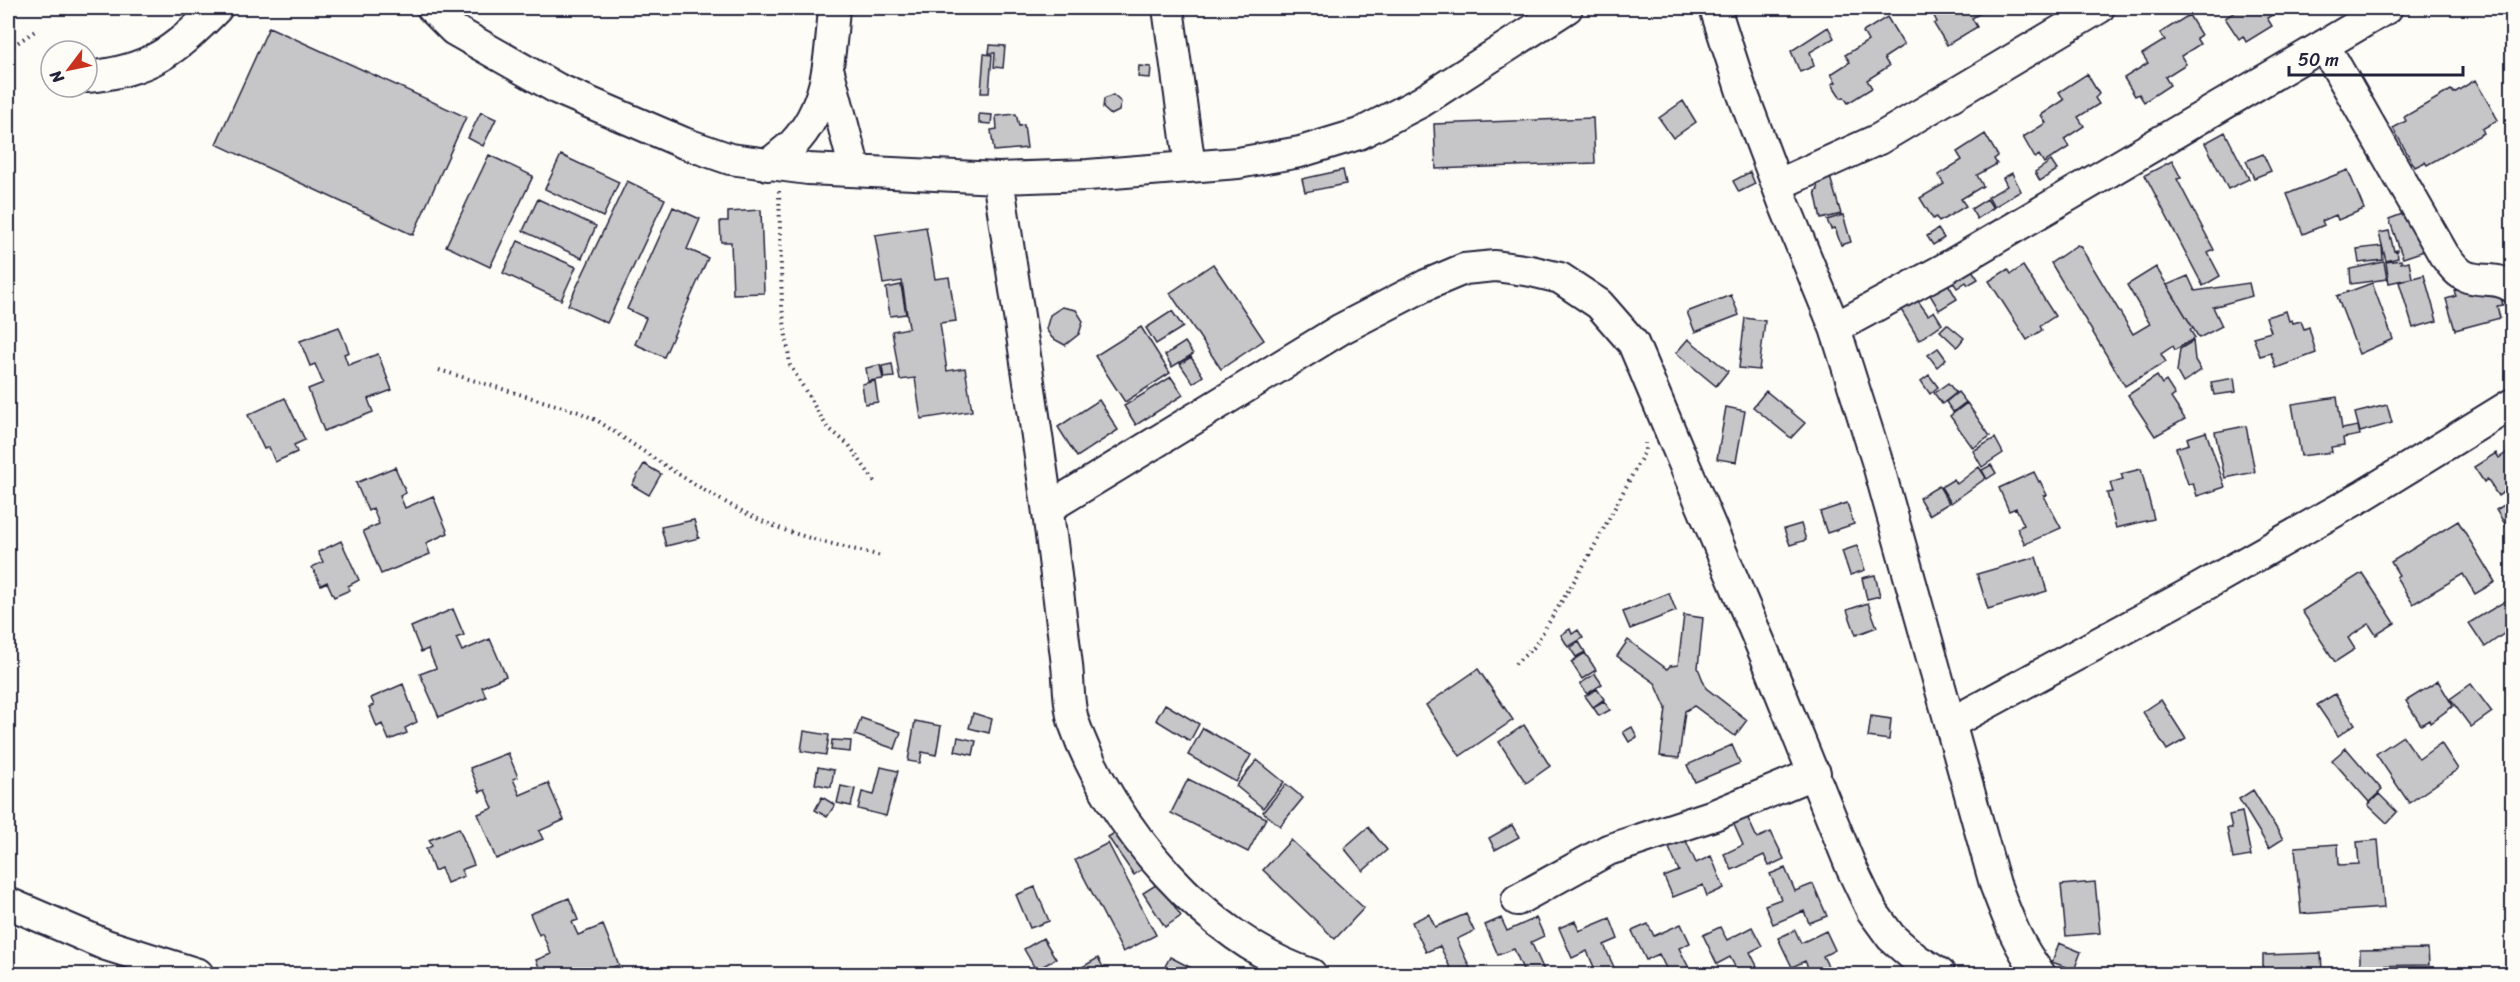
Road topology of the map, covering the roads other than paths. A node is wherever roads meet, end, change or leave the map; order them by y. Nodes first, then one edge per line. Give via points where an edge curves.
1 (217, 8) edge
2 (834, 8) edge
3 (1168, 8) edge
4 (1567, 8) edge
5 (1715, 8) edge
6 (2099, 8) edge
7 (2387, 8) edge
8 (429, 9) edge
9 (2324, 45) junction
10 (829, 72) junction
11 (99, 76) edge
12 (773, 165) junction
13 (1190, 167) junction
14 (855, 170) junction
15 (998, 177) junction
16 (1777, 185) junction
17 (2512, 287) edge
18 (1835, 328) junction
19 (2512, 404) edge
20 (1047, 508) junction
21 (1951, 723) junction
22 (1815, 773) junction
23 (1517, 900) dead end
24 (8, 903) edge
25 (1917, 970) edge
26 (198, 975) edge
27 (1311, 975) edge
28 (2040, 975) edge

1 - 11 street via 185,40 158,58 119,74
2 - 10 street
3 - 13 street
4 - 13 street via 1421,102 1359,134 1300,152
5 - 16 street
6 - 16 street via 1879,139
7 - 9 street
8 - 12 street via 454,30 558,89 684,143 730,159
9 - 17 street via 2444,255 2466,276 2505,281
9 - 18 street via 1944,269
10 - 12 street via 815,111
10 - 14 street
12 - 14 street
13 - 15 street
14 - 15 street
15 - 20 street
16 - 18 street
18 - 21 street
19 - 21 street via 2211,582
20 - 22 street via 1341,329 1426,285 1464,269 1494,266 1560,278 1599,304 1633,343
20 - 27 street via 1073,721 1093,769 1124,820 1169,877 1225,929
21 - 28 street via 1995,884 2011,928
22 - 23 street via 1714,815 1608,850
22 - 25 street via 1872,911
24 - 26 street via 106,945

